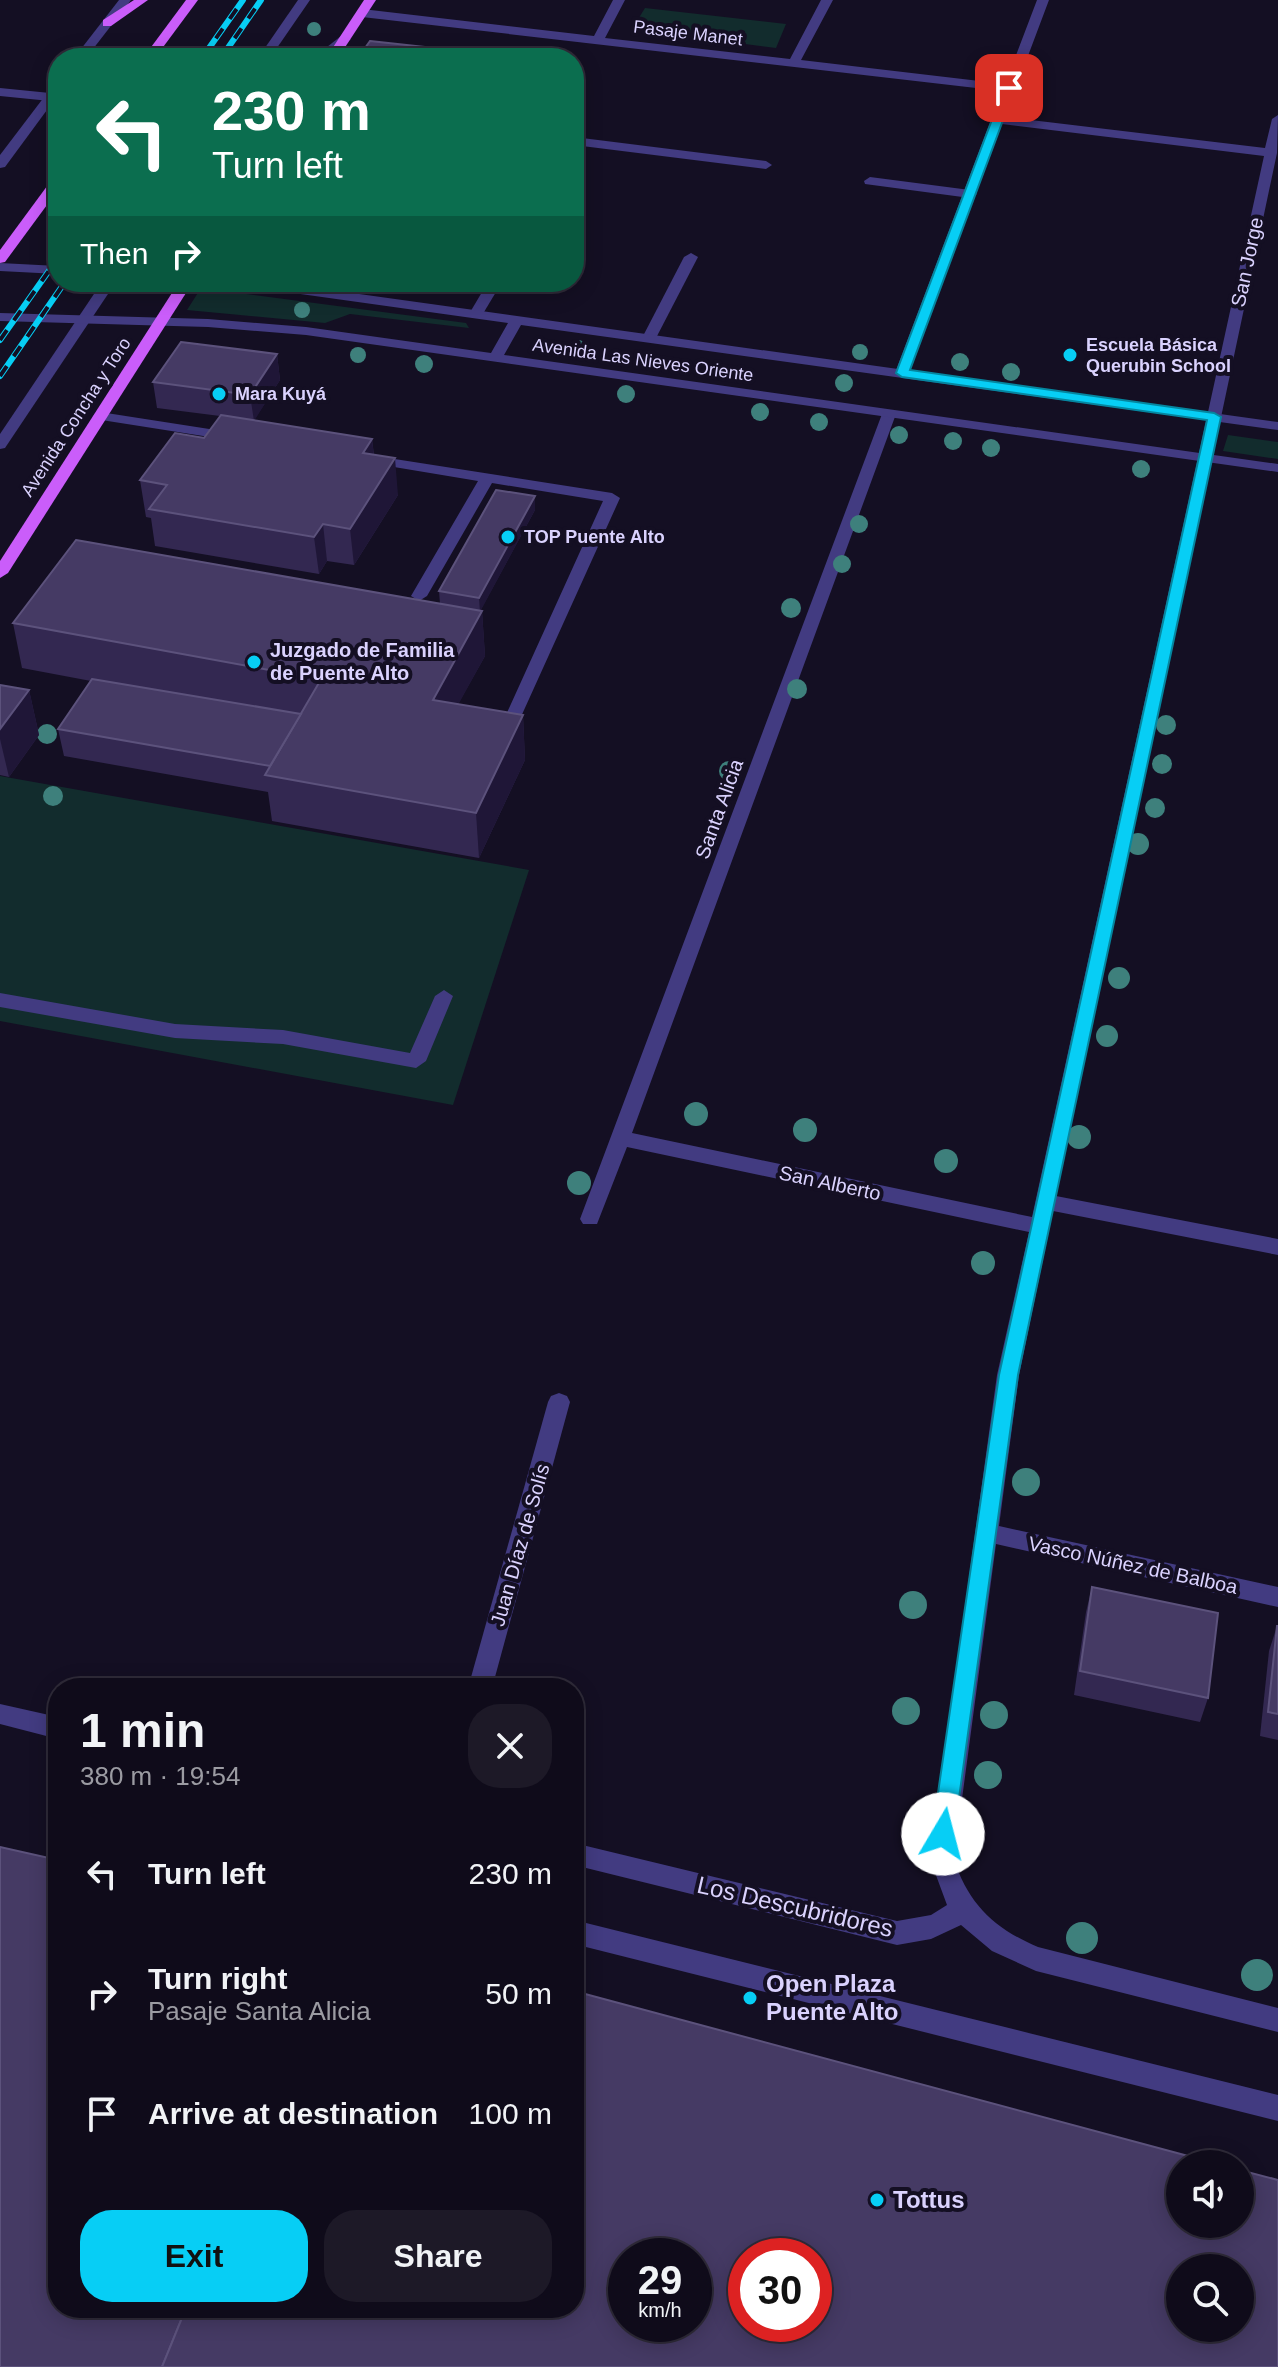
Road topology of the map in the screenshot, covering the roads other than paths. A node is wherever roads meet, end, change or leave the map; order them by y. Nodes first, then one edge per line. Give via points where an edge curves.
1 (125, 0) edge
2 (142, 0) edge
3 (192, 0) edge
4 (304, 0) edge
5 (370, 0) edge
6 (619, 0) edge
7 (827, 0) edge
8 (1043, 0) edge
9 (362, 13) junction
10 (107, 23) junction
11 (345, 39) junction
12 (598, 40) junction
13 (88, 48) edge
14 (156, 48) edge
15 (271, 48) edge
16 (333, 48) edge
17 (339, 48) edge
18 (794, 63) junction
19 (1009, 88) junction
20 (0, 92) edge
21 (48, 92) edge
22 (48, 100) edge
23 (1278, 119) edge
24 (998, 120) junction
25 (584, 142) edge
26 (1271, 153) junction
27 (0, 164) edge
28 (766, 165) dead end
29 (870, 181) dead end
30 (48, 194) edge
31 (970, 194) junction
32 (691, 257) dead end
33 (0, 259) edge
34 (0, 267) edge
35 (48, 269) edge
36 (102, 292) edge
37 (180, 292) edge
38 (316, 292) edge
39 (489, 292) edge
40 (476, 314) junction
41 (0, 317) edge
42 (517, 320) junction
43 (83, 321) junction
44 (160, 323) junction
45 (649, 338) junction
46 (495, 358) junction
47 (902, 373) junction
48 (889, 414) junction
49 (100, 416) junction
50 (1214, 417) junction
51 (1278, 426) edge
52 (257, 441) edge
53 (0, 445) edge
54 (349, 456) edge
55 (1206, 458) junction
56 (1278, 468) edge
57 (487, 478) junction
58 (0, 573) edge
59 (419, 596) edge
60 (503, 737) edge
61 (444, 996) dead end
62 (0, 1000) edge
63 (620, 1138) junction
64 (1046, 1202) junction
65 (590, 1219) dead end
66 (1041, 1227) junction
67 (1278, 1247) edge
68 (559, 1402) dead end
69 (987, 1533) junction
70 (1278, 1597) edge
71 (483, 1678) edge
72 (0, 1714) edge
73 (48, 1726) edge
74 (584, 1856) edge
75 (961, 1910) junction
76 (584, 1934) edge
77 (1278, 2020) edge
78 (1278, 2108) edge

1 - 10 street
2 - 10 main road
3 - 14 main road
4 - 15 street
5 - 9 main road
6 - 12 street
7 - 18 street
8 - 19 street
9 - 11 main road
9 - 12 street, Pasaje Manet
10 - 13 street
11 - 16 street
11 - 17 main road
12 - 18 street, Pasaje Manet
18 - 19 street, Pasaje Manet
19 - 24 street
20 - 21 street
22 - 27 street
23 - 26 street, San Jorge
24 - 26 street
24 - 31 street
25 - 28 street
26 - 50 street, San Jorge
29 - 31 street
30 - 33 main road
31 - 47 street
32 - 45 street
34 - 35 street
36 - 43 street
37 - 44 main road, Avenida Concha y Toro
38 - 40 street, Avenida Las Nieves Oriente
39 - 40 street
40 - 42 street, Avenida Las Nieves Oriente
41 - 43 street, Avenida Las Nieves Oriente
42 - 45 street, Avenida Las Nieves Oriente
42 - 46 street
43 - 44 street, Avenida Las Nieves Oriente
43 - 53 street
44 - 46 street, Avenida Las Nieves Oriente via 306,331
44 - 49 main road, Avenida Concha y Toro
45 - 47 street, Avenida Las Nieves Oriente
46 - 48 street, Avenida Las Nieves Oriente
47 - 50 street, Avenida Las Nieves Oriente
48 - 55 street, Avenida Las Nieves Oriente
48 - 63 street, Santa Alicia
49 - 52 street
49 - 58 main road, Avenida Concha y Toro
50 - 51 street, Avenida Las Nieves Oriente
50 - 55 street, San Jorge
54 - 57 street
55 - 56 street, Avenida Las Nieves Oriente
55 - 64 street, San Jorge
57 - 59 street
57 - 60 street via 612,498
61 - 62 street via 416,1061 283,1037 175,1031
63 - 65 street, Santa Alicia
63 - 66 street, San Alberto
64 - 66 street, San Jorge
64 - 67 street
66 - 69 street, San Jorge via 1008,1375
68 - 71 street, Juan Díaz de Solís
69 - 70 street, Vasco Núñez de Balboa
69 - 75 street, San Jorge via 943,1834 948,1885
72 - 73 street
74 - 75 street, Los Descubridores via 897,1933 944,1925
75 - 77 street via 1008,1948 1036,1959
76 - 78 street

